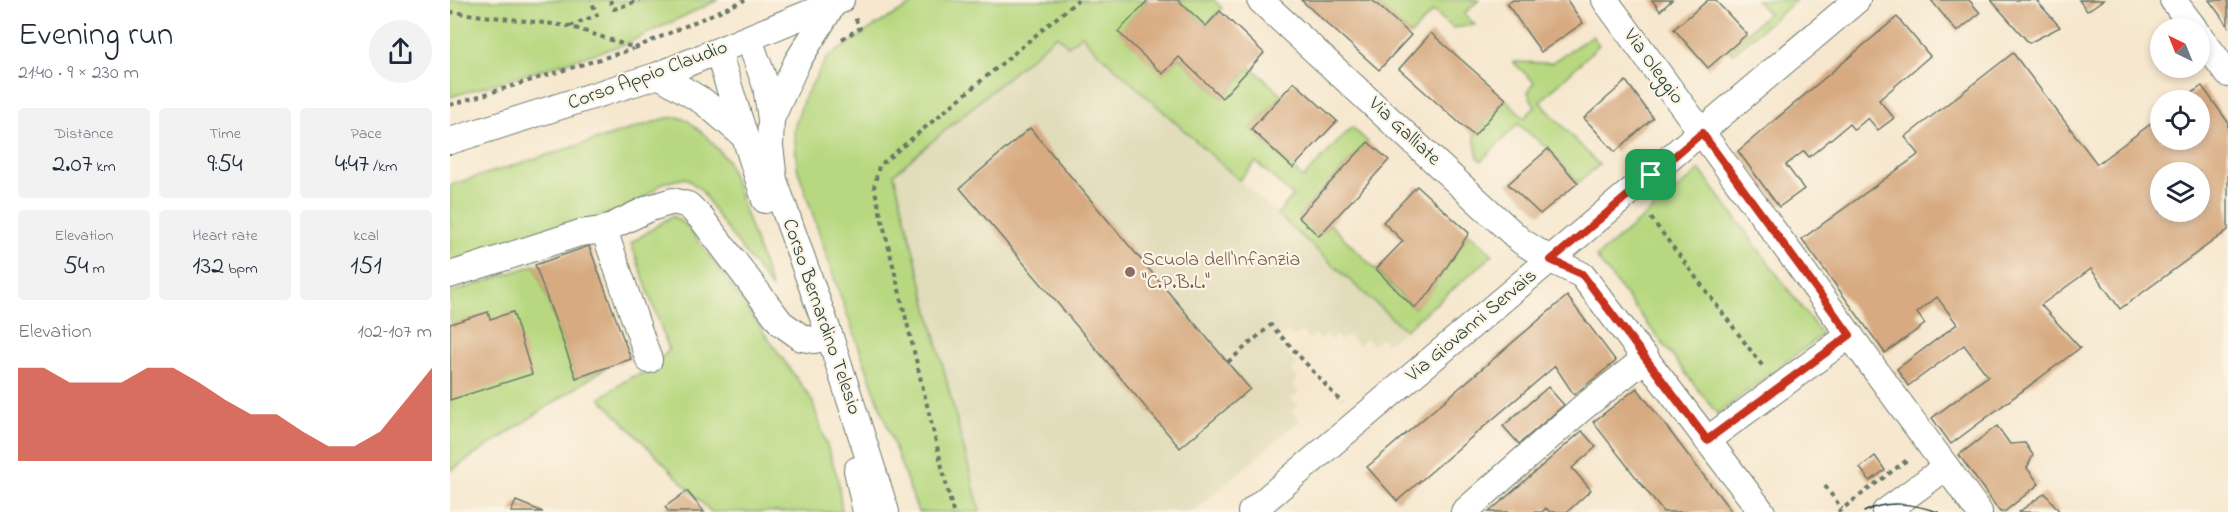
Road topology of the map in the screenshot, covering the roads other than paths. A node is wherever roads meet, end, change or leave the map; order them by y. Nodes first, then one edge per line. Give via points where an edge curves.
1 (1260, 0) edge
2 (1605, 0) edge
3 (1857, 0) edge
4 (2173, 0) edge
5 (837, 2) edge
6 (2186, 18) edge
7 (749, 39) junction
8 (2210, 50) edge
9 (718, 52) junction
10 (2228, 74) edge
11 (659, 75) junction
12 (771, 119) junction
13 (1702, 133) junction
14 (743, 135) junction
15 (450, 141) edge
16 (604, 230) junction
17 (1551, 260) junction
18 (450, 275) edge
19 (1850, 335) junction
20 (822, 338) junction
21 (1646, 358) junction
22 (649, 360) dead end
23 (1707, 440) junction
24 (1946, 467) junction
25 (866, 512) edge
26 (886, 512) edge
27 (1251, 512) edge
28 (1464, 512) edge
29 (1762, 512) edge
30 (1885, 512) edge
31 (1979, 512) edge

1 - 17 street, Via Galliate via 1521,241
2 - 13 street, Via Oleggio
3 - 13 street, Via Giovanni Servais
4 - 6 street
5 - 7 street, Corso Appio Claudio
5 - 12 street, Corso Bernardino Telesio via 797,62
7 - 9 street, Corso Appio Claudio
7 - 12 street, Corso Bernardino Telesio via 763,77
8 - 10 street
9 - 11 street, Corso Appio Claudio
9 - 14 street, Corso Bernardino Telesio
11 - 14 street via 704,102
11 - 15 street, Corso Appio Claudio
12 - 20 street, Corso Bernardino Telesio via 774,180
13 - 17 street, Via Giovanni Servais
13 - 19 street, Via Oleggio
14 - 20 street, Corso Bernardino Telesio
16 - 18 street via 580,233
16 - 20 street via 673,201 688,205 781,323 802,338
16 - 22 street
17 - 21 street, Via Galliate via 1582,274
17 - 27 street, Via Giovanni Servais
19 - 23 street
19 - 24 street, Via Oleggio
20 - 25 street, Corso Bernardino Telesio
20 - 26 street, Corso Bernardino Telesio
21 - 23 street, Via Galliate
21 - 28 street via 1581,409
23 - 29 street, Via Galliate
24 - 30 street
24 - 31 street, Via Oleggio

